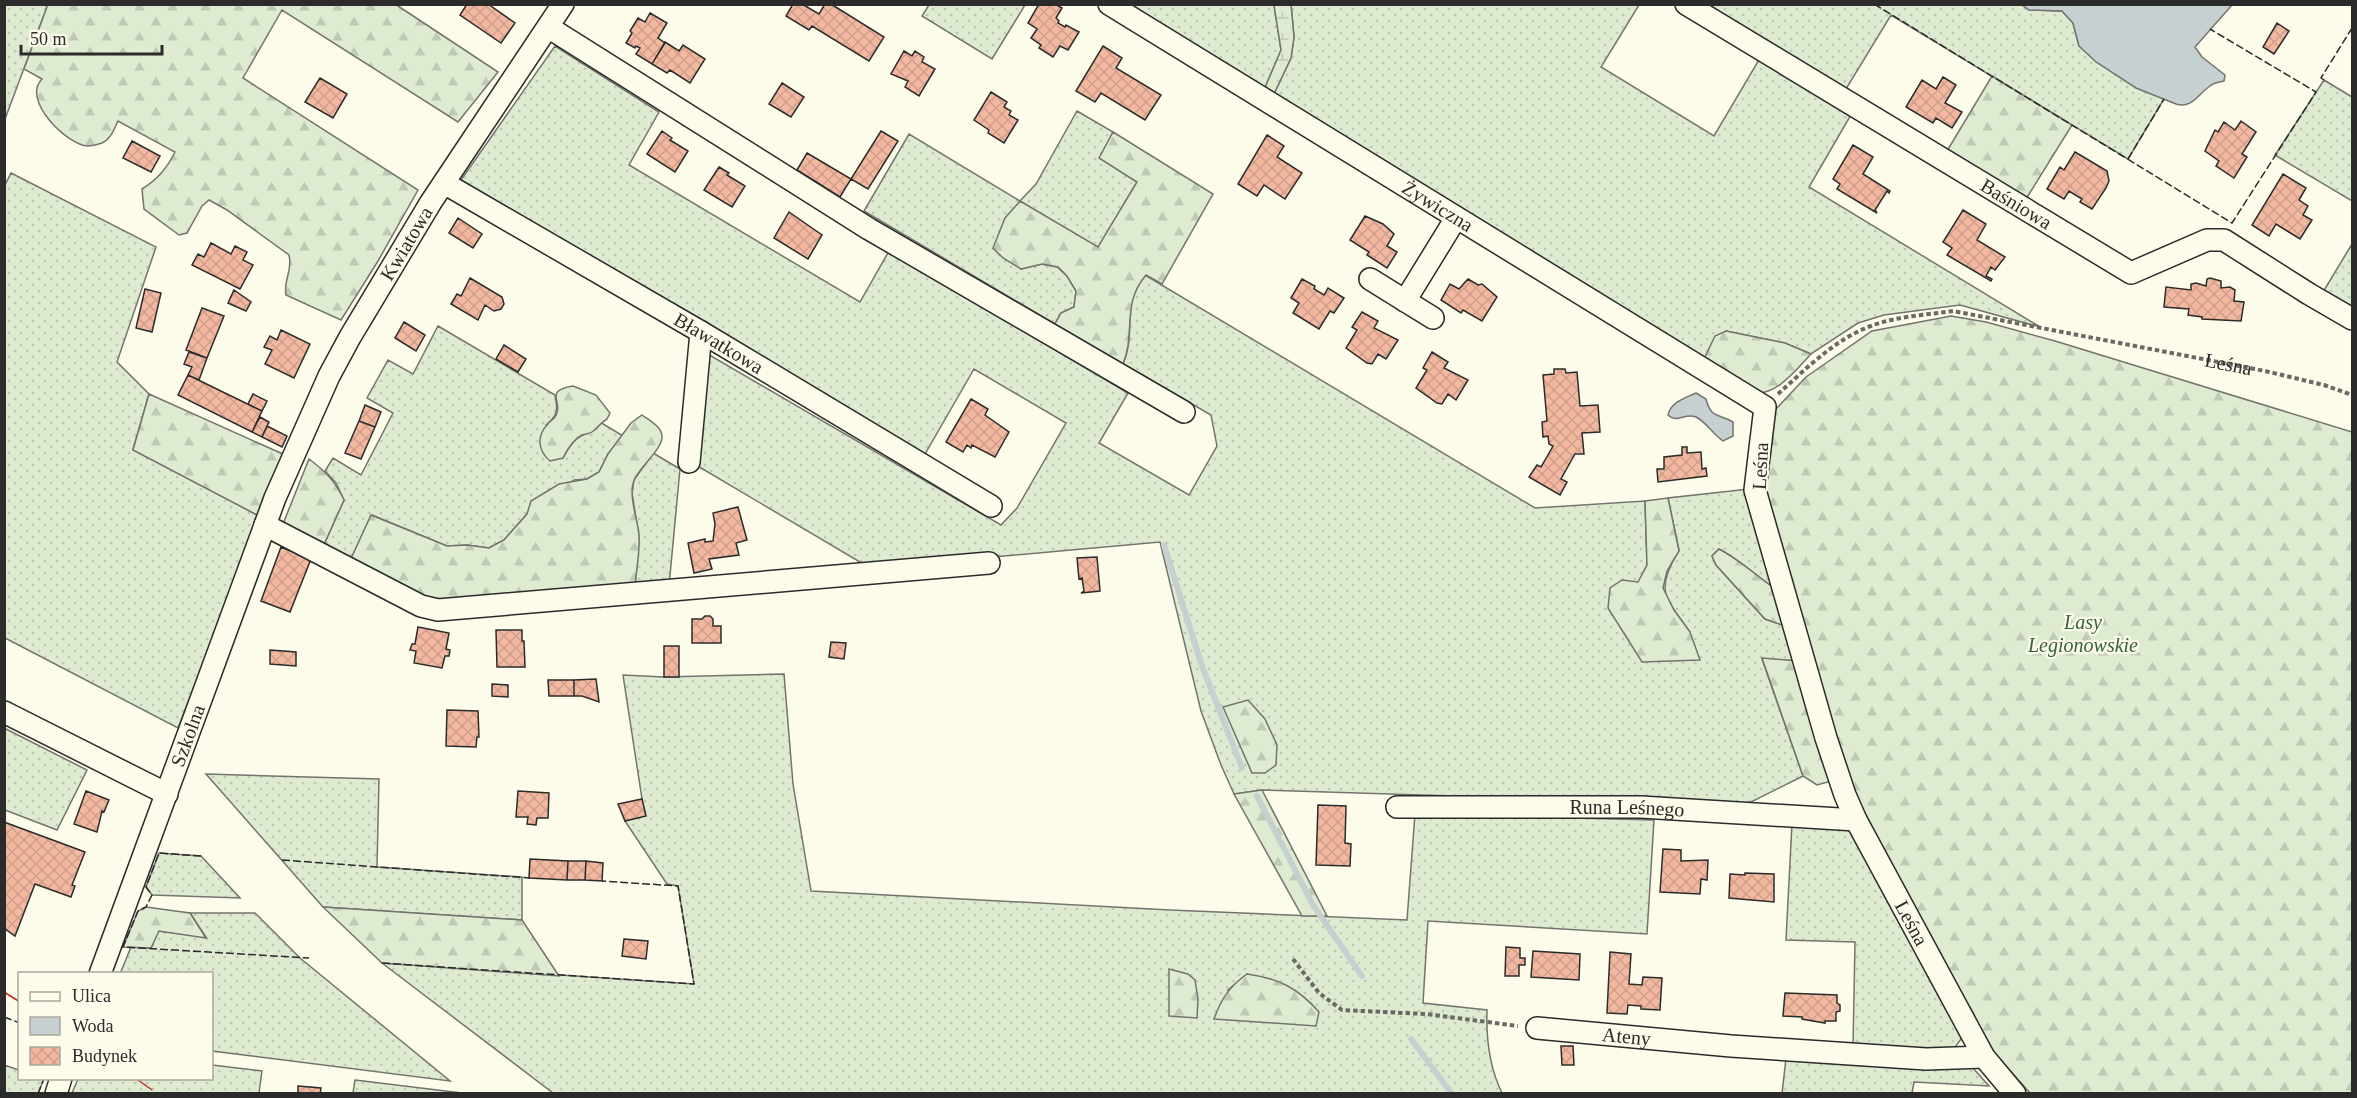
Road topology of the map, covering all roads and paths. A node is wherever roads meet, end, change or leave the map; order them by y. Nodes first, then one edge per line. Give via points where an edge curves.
1 (563, 4) edge
2 (1109, 4) edge
3 (1686, 4) edge
4 (548, 27) junction
5 (444, 183) junction
6 (1456, 218) junction
7 (1370, 279) dead end
8 (1405, 301) junction
9 (1433, 318) dead end
10 (2352, 320) edge
11 (701, 332) junction
12 (2352, 394) edge
13 (1765, 407) junction
14 (1184, 412) dead end
15 (689, 462) dead end
16 (275, 498) joint
17 (991, 506) dead end
18 (266, 525) junction
19 (989, 563) dead end
20 (4, 712) edge
21 (167, 794) junction
22 (1397, 807) dead end
23 (1856, 820) junction
24 (1293, 959) dead end
25 (101, 972) edge
26 (1537, 1028) joint
27 (1984, 1057) junction
28 (2015, 1094) edge

1 - 4 street, Kwiatowa
2 - 6 street, Żywiczna
3 - 10 street, Baśniowa via 2131,273 2207,240 2224,240
4 - 5 street, Kwiatowa
4 - 14 street via 869,229
5 - 11 street, Bławatkowa
5 - 16 street, Kwiatowa via 329,376
6 - 8 street
6 - 13 street, Żywiczna
7 - 8 street
8 - 9 street
11 - 15 street
11 - 17 street, Bławatkowa
12 - 13 path, Leśna via 2265,371 1953,311 1901,318 1854,334 1838,343
13 - 23 street, Leśna via 1755,490 1826,738
16 - 18 street, Szkolna
18 - 19 street via 421,606 438,610
18 - 21 street, Szkolna
20 - 21 street
21 - 25 street, Szkolna
22 - 23 street, Runa Leśnego via 1641,807
23 - 27 street, Leśna
24 - 26 path via 1319,993 1342,1010 1426,1014
26 - 27 street, Ateny via 1926,1059
27 - 28 street, Leśna

